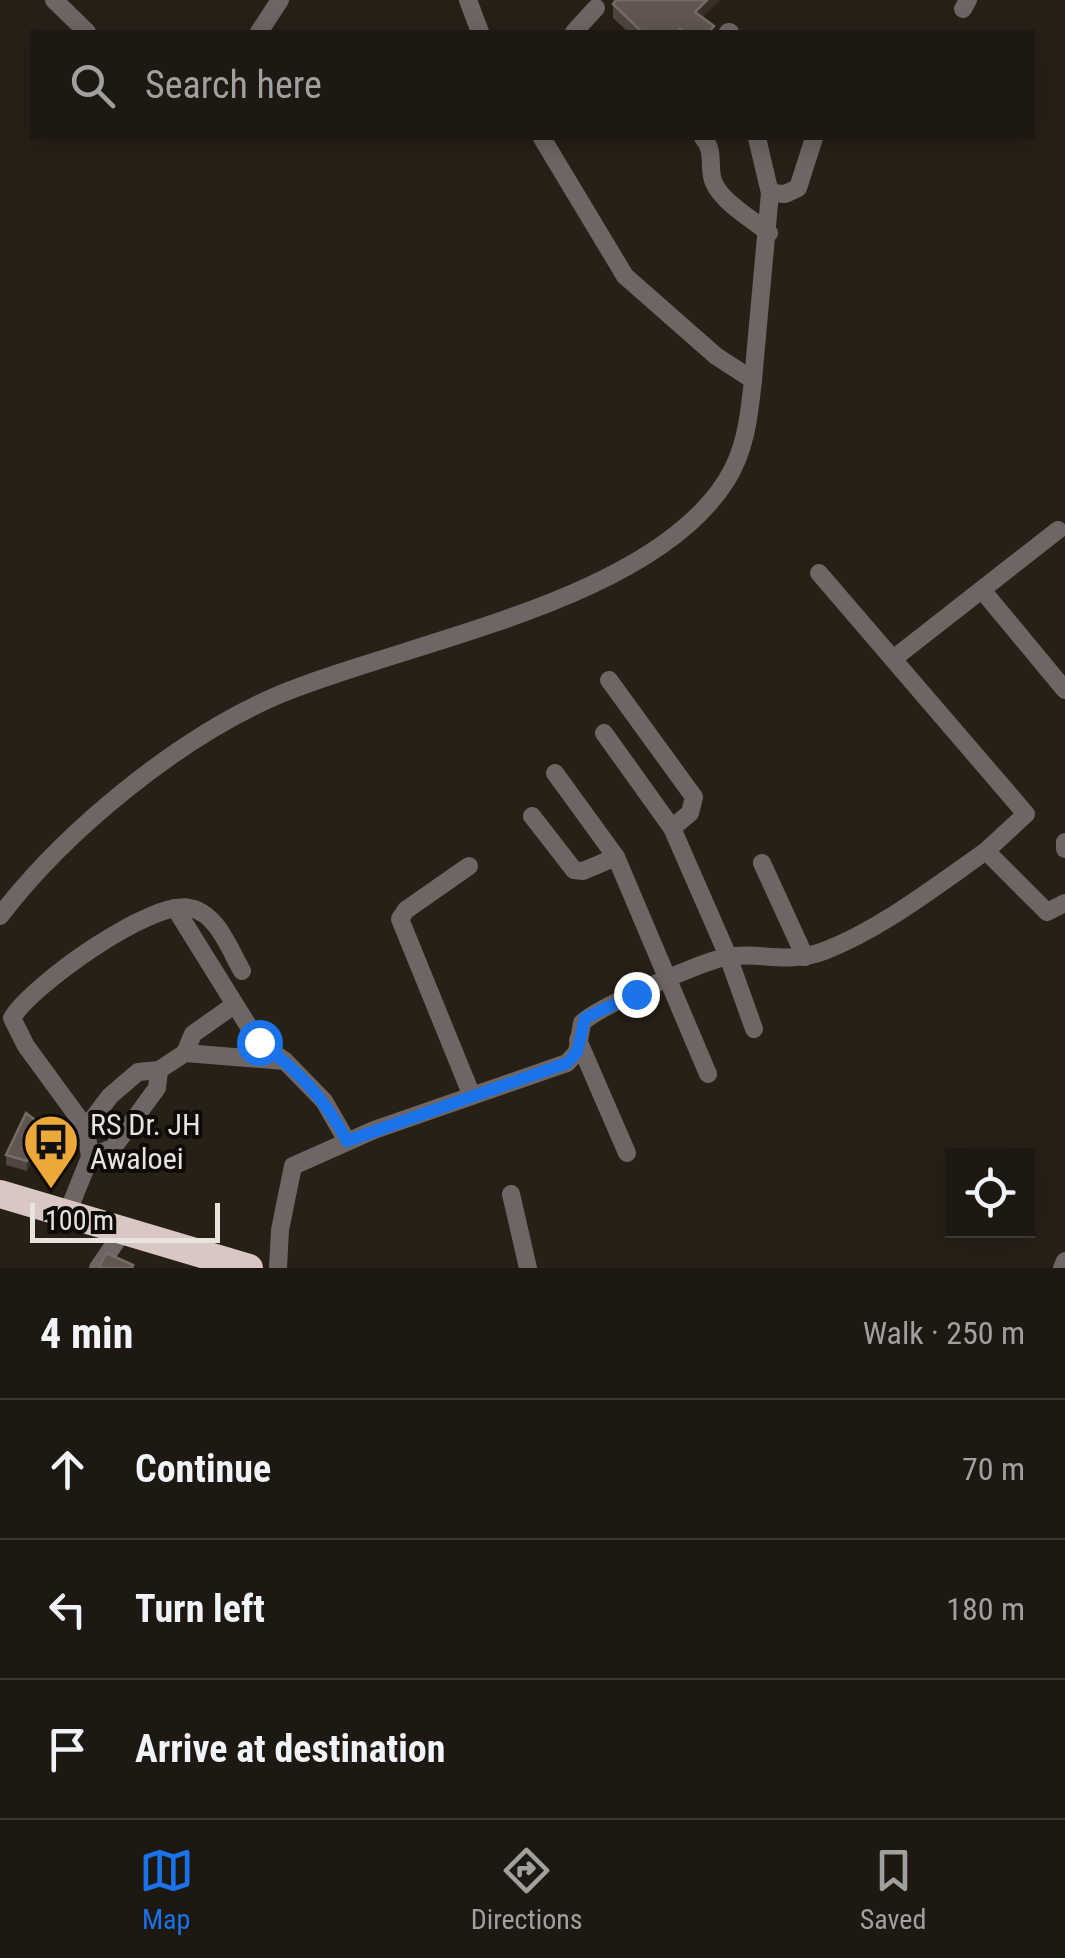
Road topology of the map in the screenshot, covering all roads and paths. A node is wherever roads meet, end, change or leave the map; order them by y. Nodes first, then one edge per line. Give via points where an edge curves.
1 (280, 0) edge
2 (468, 0) edge
3 (64, 4) edge
4 (596, 8) dead end
5 (85, 30) edge
6 (260, 30) edge
7 (479, 30) edge
8 (576, 30) edge
9 (543, 140) edge
10 (704, 140) edge
11 (757, 140) edge
12 (813, 140) edge
13 (770, 193) junction
14 (769, 232) junction
15 (753, 380) junction
16 (1063, 534) edge
17 (819, 573) dead end
18 (982, 590) junction
19 (893, 659) junction
20 (610, 680) dead end
21 (1065, 690) edge
22 (604, 733) dead end
23 (555, 774) dead end
24 (532, 816) dead end
25 (672, 828) junction
26 (986, 850) junction
27 (616, 857) junction
28 (762, 862) dead end
29 (470, 866) dead end
30 (1065, 903) edge
31 (175, 908) junction
32 (0, 916) edge
33 (728, 956) junction
34 (805, 957) junction
35 (242, 971) dead end
36 (671, 980) junction
37 (234, 1006) junction
38 (754, 1029) dead end
39 (578, 1040) junction
40 (185, 1053) junction
41 (285, 1061) junction
42 (160, 1070) junction
43 (708, 1074) dead end
44 (472, 1096) junction
45 (86, 1128) junction
46 (347, 1141) junction
47 (628, 1154) dead end
48 (90, 1156) junction
49 (0, 1194) edge
50 (511, 1194) dead end
51 (67, 1214) junction
52 (122, 1233) junction
53 (1065, 1261) edge
54 (98, 1268) edge
55 (249, 1268) edge
56 (278, 1268) edge
57 (528, 1268) edge
58 (1062, 1268) edge

1 - 6 street
2 - 7 street
3 - 5 street
4 - 8 street
9 - 15 street via 624,276
10 - 14 street via 720,192
11 - 13 street
12 - 13 street via 798,188
13 - 14 street
14 - 15 street
15 - 32 street via 741,452 726,483 648,554 554,603 380,656 208,732 150,768
16 - 18 street
17 - 19 street
18 - 19 street
18 - 21 street
19 - 26 street via 1026,814
20 - 25 street via 694,797 690,812
22 - 25 street
23 - 27 street
24 - 27 street via 578,872
25 - 33 street
26 - 30 street via 1046,912
26 - 34 street via 846,942
27 - 36 street
28 - 34 street
29 - 44 street via 400,919
31 - 35 street via 206,915
31 - 37 street
31 - 45 street via 45,982 12,1018
33 - 34 street
33 - 36 street
33 - 38 street
36 - 39 street via 585,1018
36 - 43 street
37 - 40 street via 192,1034
37 - 41 street via 259,1042
39 - 44 street via 567,1063
39 - 47 street
40 - 41 street
40 - 42 street
41 - 46 street via 324,1101
42 - 45 street via 138,1072
42 - 48 street via 156,1088 113,1148
44 - 46 street
45 - 48 street
46 - 56 street via 290,1171
48 - 51 street
49 - 51 highway
50 - 57 street
51 - 52 highway
52 - 54 street
52 - 55 highway
53 - 58 street

